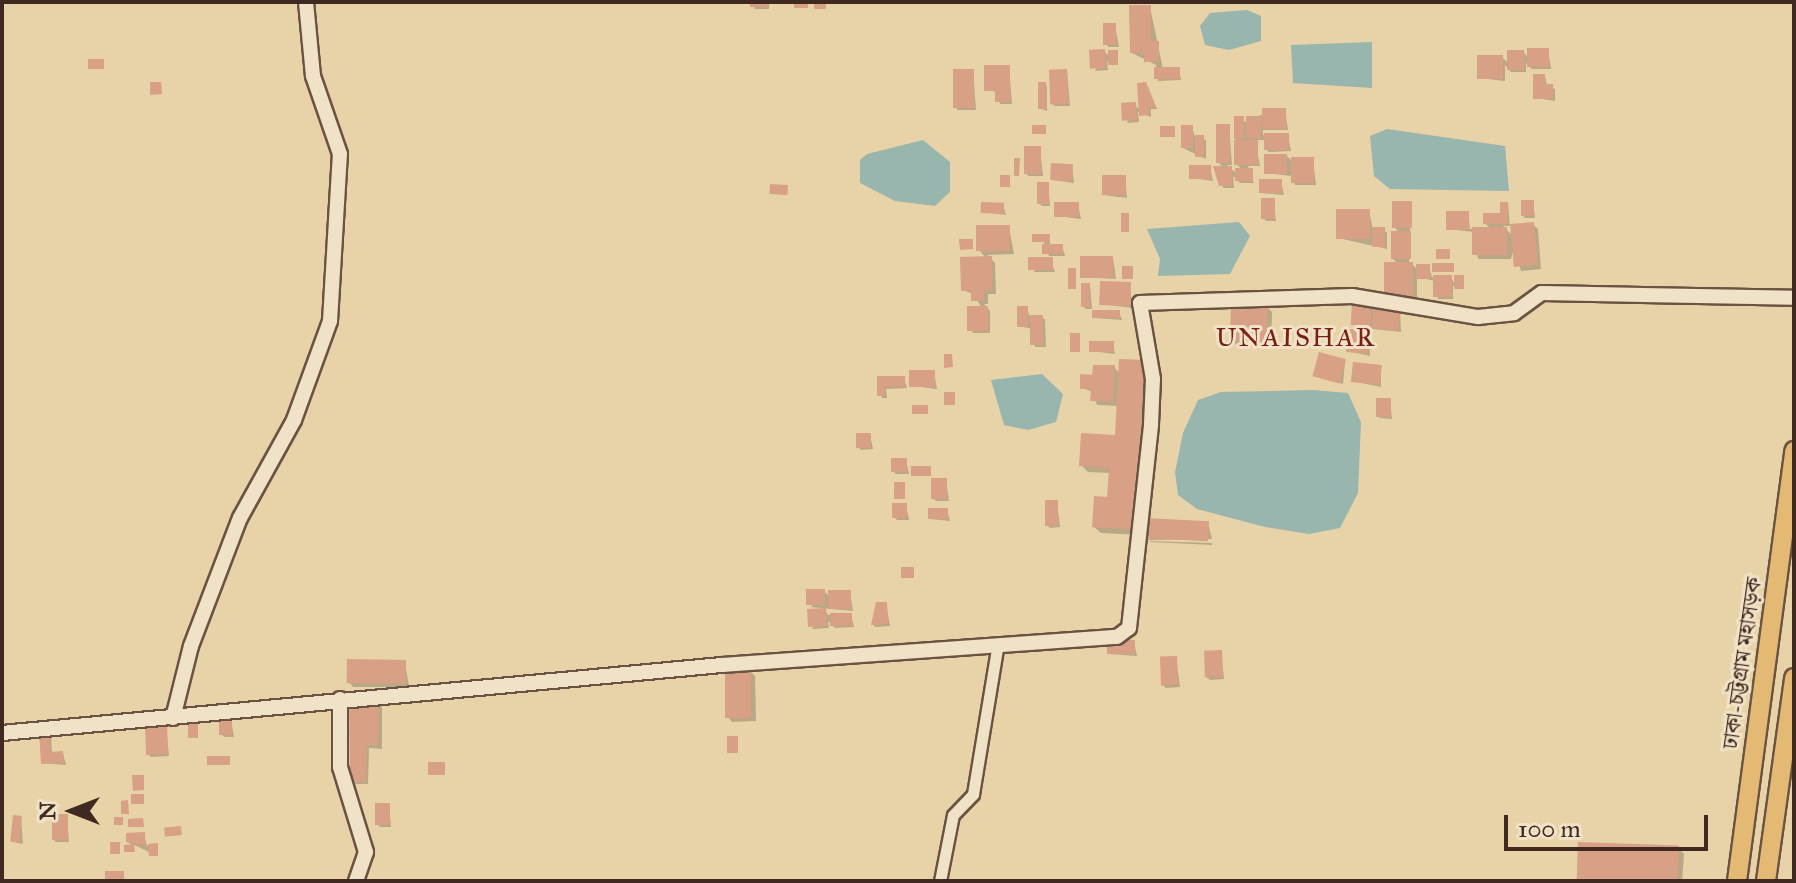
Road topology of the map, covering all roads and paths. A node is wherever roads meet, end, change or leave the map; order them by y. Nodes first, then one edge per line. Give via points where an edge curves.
1 (306, 2) edge
2 (1794, 298) edge
3 (1794, 451) edge
4 (997, 649) junction
5 (1794, 678) edge
6 (340, 699) junction
7 (173, 718) junction
8 (2, 733) edge
9 (356, 881) edge
10 (940, 881) edge
11 (1737, 881) edge
12 (1766, 881) edge

1 - 7 street via 313,76 340,154 330,321 294,420 240,518 191,646
2 - 4 street via 1542,293 1514,313 1478,317 1352,296 1140,303 1153,379 1129,628 1096,642
3 - 11 highway, ঢাকা-চট্টগ্রাম মহাসড়ক
4 - 6 street via 722,665
4 - 10 street via 973,794 953,815
5 - 12 highway
6 - 7 street
6 - 9 street via 340,767 366,852
7 - 8 street

